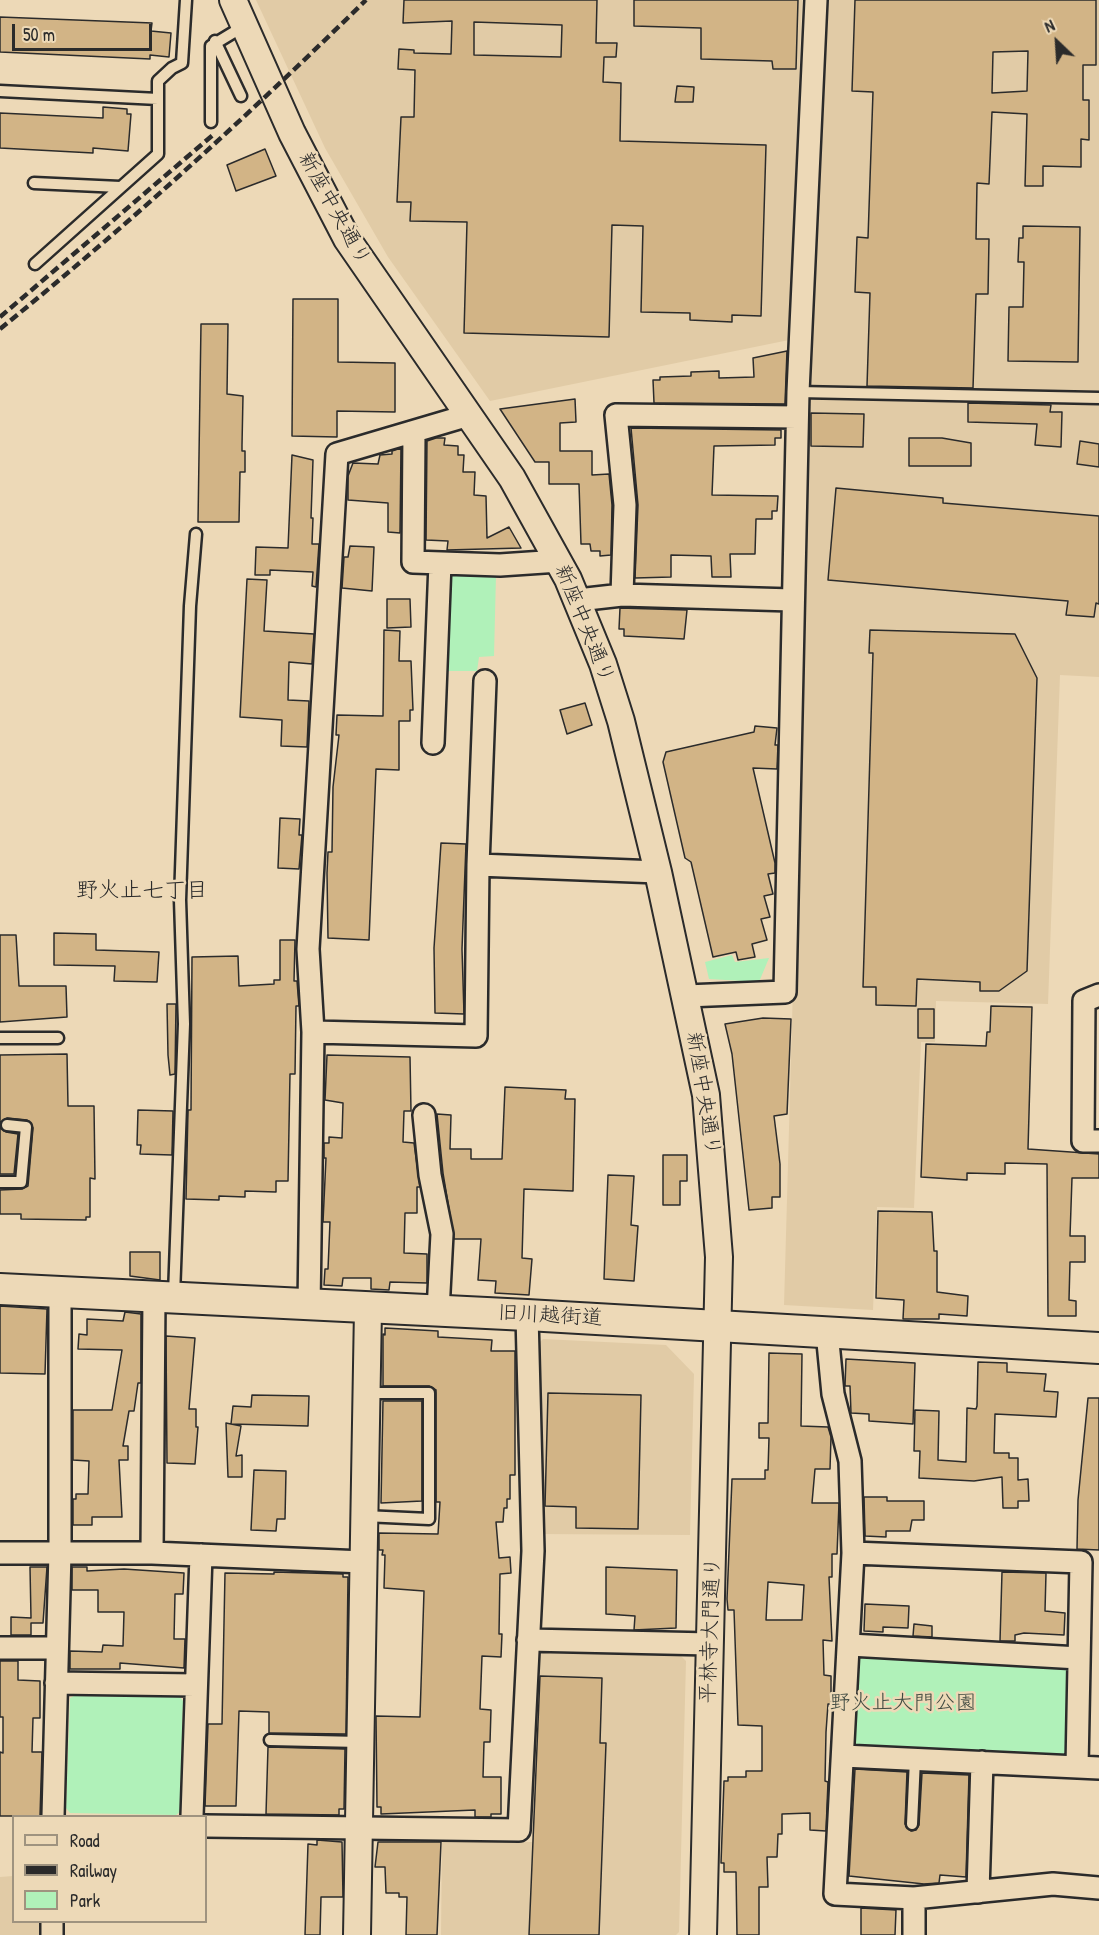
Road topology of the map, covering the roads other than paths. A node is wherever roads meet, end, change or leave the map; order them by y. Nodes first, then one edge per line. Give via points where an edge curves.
1 (186, 0) edge
2 (233, 0) edge
3 (816, 0) edge
4 (244, 26) junction
5 (215, 41) junction
6 (0, 91) edge
7 (241, 96) dead end
8 (158, 99) junction
9 (211, 122) dead end
10 (34, 183) dead end
11 (120, 187) junction
12 (35, 264) dead end
13 (798, 392) junction
14 (1099, 398) edge
15 (469, 415) junction
16 (797, 417) junction
17 (414, 433) junction
18 (196, 534) dead end
19 (559, 561) junction
20 (440, 563) junction
21 (622, 595) junction
22 (578, 600) junction
23 (792, 600) junction
24 (485, 681) dead end
25 (433, 743) dead end
26 (478, 865) junction
27 (658, 872) junction
28 (1099, 995) edge
29 (686, 996) junction
30 (313, 1032) junction
31 (0, 1038) edge
32 (58, 1038) dead end
33 (424, 1114) dead end
34 (7, 1125) dead end
35 (1099, 1141) edge
36 (0, 1182) edge
37 (0, 1289) edge
38 (60, 1292) junction
39 (164, 1298) junction
40 (309, 1306) junction
41 (368, 1309) junction
42 (438, 1311) junction
43 (527, 1315) junction
44 (719, 1326) junction
45 (827, 1332) junction
46 (1099, 1348) edge
47 (366, 1393) junction
48 (364, 1516) junction
49 (60, 1552) junction
50 (0, 1553) edge
51 (853, 1553) junction
52 (152, 1554) junction
53 (201, 1555) junction
54 (363, 1562) junction
55 (528, 1640) junction
56 (710, 1644) junction
57 (850, 1645) junction
58 (0, 1648) edge
59 (57, 1648) junction
60 (1079, 1658) junction
61 (56, 1683) junction
62 (195, 1685) junction
63 (270, 1740) dead end
64 (360, 1742) junction
65 (843, 1756) junction
66 (915, 1759) junction
67 (982, 1762) junction
68 (1077, 1767) junction
69 (1099, 1768) edge
70 (53, 1815) edge
71 (192, 1815) edge
72 (912, 1824) dead end
73 (207, 1826) edge
74 (359, 1829) junction
75 (1099, 1888) edge
76 (978, 1892) junction
77 (914, 1898) junction
78 (357, 1935) edge
79 (703, 1935) edge
80 (914, 1935) edge

1 - 8 lane via 182,63 158,81
2 - 4 street, 新座中央通り
3 - 13 street
4 - 5 lane
4 - 15 street, 新座中央通り via 347,239
5 - 7 lane
5 - 9 lane via 211,46
6 - 8 lane
8 - 11 lane via 158,154
10 - 11 lane
11 - 12 lane
13 - 14 lane
13 - 16 street
15 - 17 street
15 - 19 street, 新座中央通り via 529,506
16 - 21 street via 616,415 625,505
16 - 23 street
17 - 20 street via 413,562
17 - 30 street via 337,454 308,949
18 - 39 lane via 180,900 184,1024
19 - 20 street via 500,565
19 - 22 street, 新座中央通り
20 - 25 street
21 - 22 street
21 - 23 street
22 - 27 street, 新座中央通り via 621,721
23 - 29 street via 785,992
24 - 26 street
26 - 27 street
26 - 30 street via 476,1036
27 - 29 street, 新座中央通り
28 - 35 street via 1084,1001 1083,1117 1083,1140
29 - 44 street, 新座中央通り via 706,1095 713,1156
30 - 40 street
31 - 32 lane
33 - 42 street via 430,1175 442,1234
34 - 36 lane via 26,1127 21,1182
37 - 38 main road, 旧川越街道
38 - 39 main road, 旧川越街道
38 - 49 street
39 - 40 main road, 旧川越街道
39 - 52 street
40 - 41 main road, 旧川越街道
41 - 42 main road, 旧川越街道
41 - 47 street
42 - 43 main road, 旧川越街道
43 - 44 main road, 旧川越街道
43 - 55 street via 533,1551
44 - 45 main road, 旧川越街道
44 - 56 street, 平林寺大門通り
45 - 46 main road, 旧川越街道
45 - 51 street via 833,1394 850,1461
47 - 48 street
47 - 48 lane via 429,1392 429,1519
48 - 54 street
49 - 50 street
49 - 52 street
49 - 59 street
51 - 57 street
51 - 60 street via 1082,1562
52 - 53 street
53 - 54 street
53 - 62 street
54 - 64 street
55 - 56 street
55 - 74 street via 519,1830
56 - 79 street, 平林寺大門通り
57 - 60 street
57 - 65 street
58 - 59 street
59 - 61 street
60 - 68 street
61 - 62 street
61 - 70 street
62 - 71 street
63 - 64 lane
64 - 74 street
65 - 66 street
65 - 77 street via 835,1894
66 - 67 street
66 - 72 lane
67 - 68 street
67 - 76 street
68 - 69 street
73 - 74 street
74 - 78 street
75 - 76 street via 1053,1884
76 - 77 street
77 - 80 street

